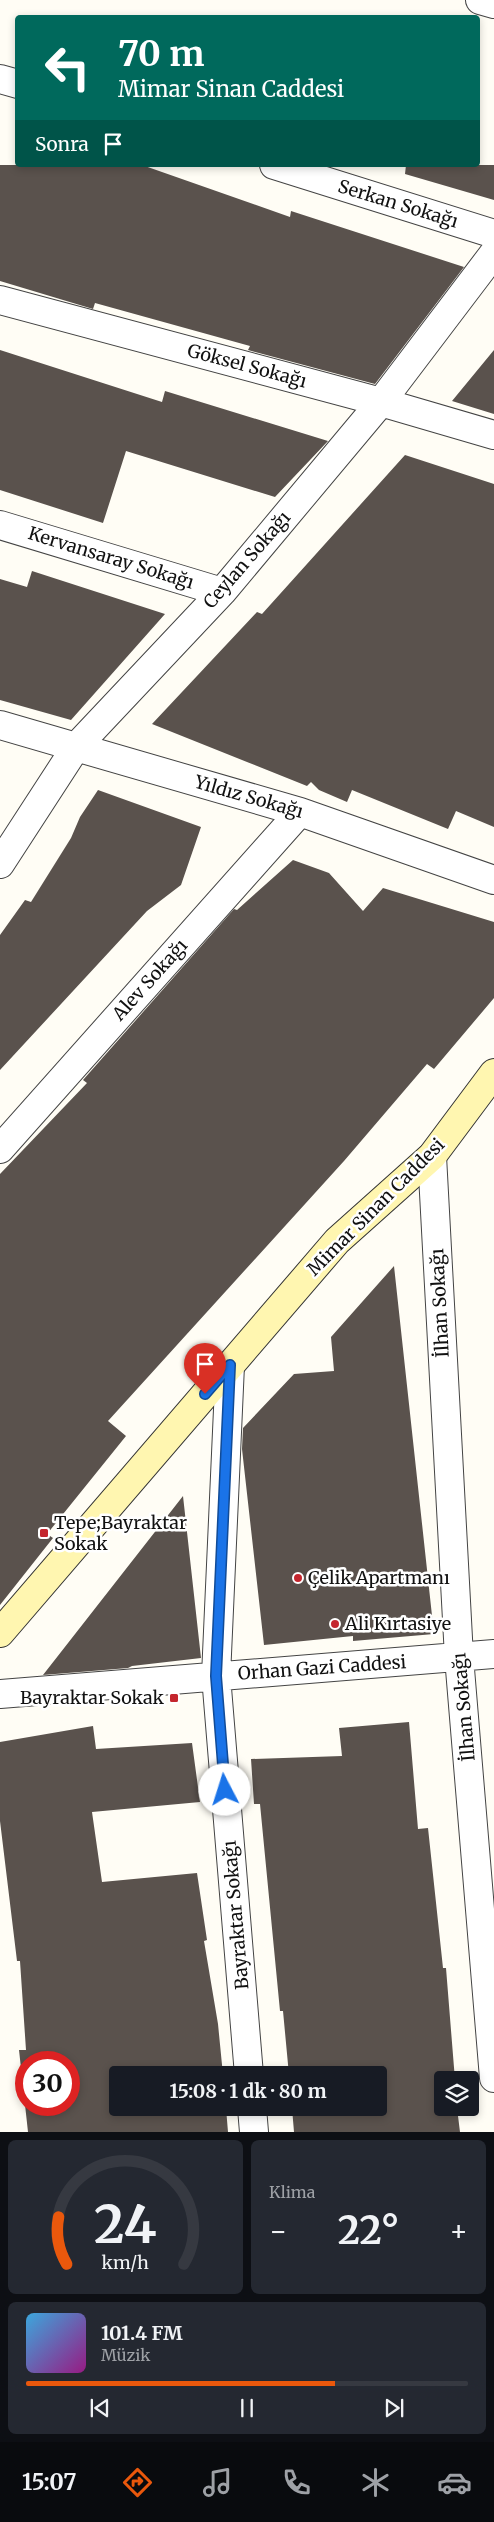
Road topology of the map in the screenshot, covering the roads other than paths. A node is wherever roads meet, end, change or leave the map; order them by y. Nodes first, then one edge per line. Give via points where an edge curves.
1 (480, 0) edge
2 (494, 4) edge
3 (0, 79) edge
4 (15, 83) edge
5 (280, 167) edge
6 (494, 234) edge
7 (494, 253) edge
8 (0, 300) edge
9 (381, 402) junction
10 (494, 435) edge
11 (0, 526) edge
12 (222, 592) junction
13 (0, 724) edge
14 (76, 747) junction
15 (300, 812) junction
16 (0, 864) edge
17 (494, 880) edge
18 (494, 1074) edge
19 (0, 1149) edge
20 (432, 1156) junction
21 (230, 1365) junction
22 (0, 1633) edge
23 (494, 1654) edge
24 (459, 1658) junction
25 (216, 1676) junction
26 (0, 1694) edge
27 (249, 2066) edge
28 (494, 2078) edge
29 (253, 2116) edge
30 (254, 2132) edge

1 - 2 street
3 - 4 street
5 - 6 street, Serkan Sokağı
7 - 9 street, Ceylan Sokağı
8 - 9 street, Göksel Sokağı
9 - 10 street, Göksel Sokağı
9 - 12 street, Ceylan Sokağı
11 - 12 street, Kervansaray Sokağı
12 - 14 street, Ceylan Sokağı
13 - 14 street, Yıldız Sokağı
14 - 15 street, Yıldız Sokağı
14 - 16 street, Ceylan Sokağı
15 - 17 street, Yıldız Sokağı
15 - 19 street, Alev Sokağı
18 - 20 street, Mimar Sinan Caddesi
20 - 21 street, Mimar Sinan Caddesi via 337,1241
20 - 24 street, İlhan Sokağı
21 - 22 street, Mimar Sinan Caddesi
21 - 25 street, Bayraktar Sokağı
23 - 24 street, Orhan Gazi Caddesi
24 - 25 street, Orhan Gazi Caddesi
24 - 28 street, İlhan Sokağı
25 - 26 street, Orhan Gazi Caddesi
25 - 27 street, Bayraktar Sokağı
29 - 30 street

